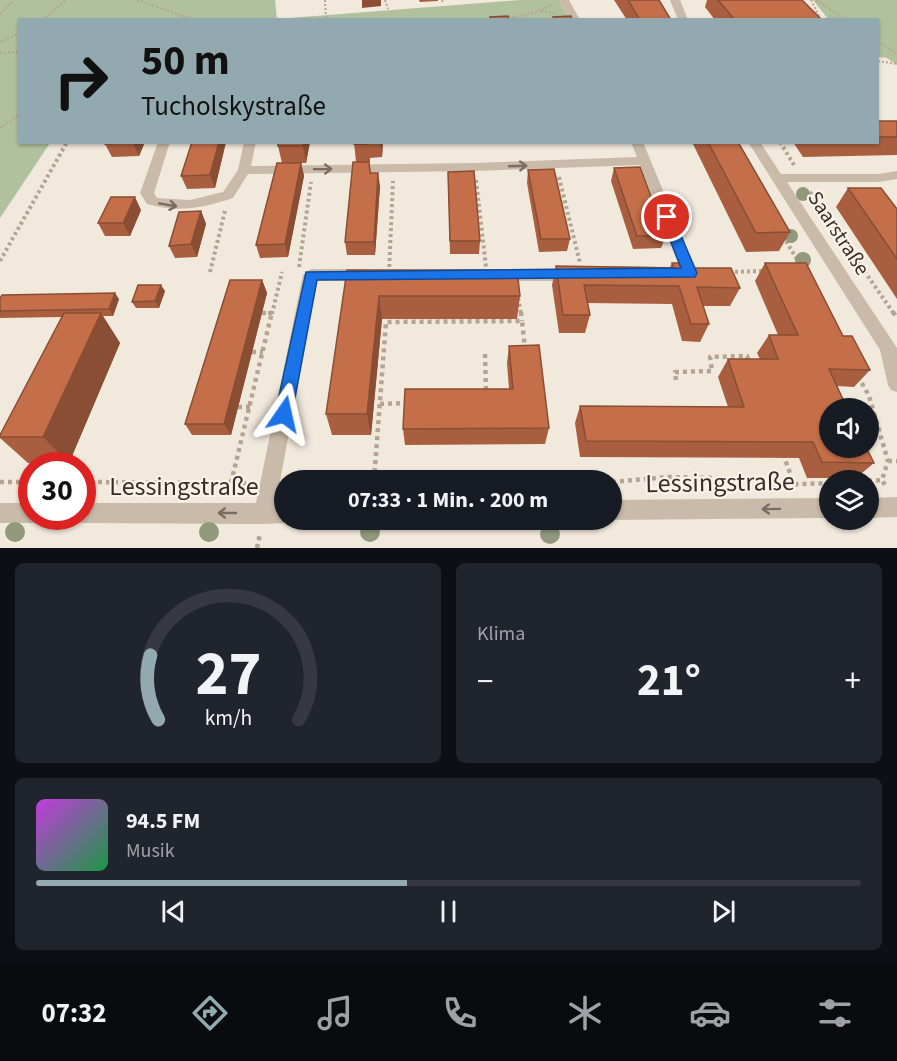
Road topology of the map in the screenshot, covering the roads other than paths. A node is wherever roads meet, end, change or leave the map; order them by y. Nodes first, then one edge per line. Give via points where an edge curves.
1 (564, 0) edge
2 (675, 0) edge
3 (575, 18) edge
4 (682, 18) edge
5 (163, 144) edge
6 (250, 144) edge
7 (638, 144) edge
8 (755, 144) edge
9 (644, 161) junction
10 (244, 170) junction
11 (897, 175) edge
12 (776, 178) junction
13 (666, 273) edge
14 (389, 275) edge
15 (487, 275) edge
16 (588, 275) edge
17 (892, 356) edge
18 (897, 385) edge
19 (897, 507) edge
20 (819, 508) edge
21 (879, 508) edge
22 (622, 510) edge
23 (0, 513) edge
24 (18, 513) edge
25 (96, 513) edge
26 (264, 514) junction
27 (274, 514) edge

1 - 3 street
2 - 4 street
5 -> 10 street via 147,193 152,201 189,206 228,195
6 - 10 street
7 - 9 street
8 - 12 street, Saarstraße
10 -> 9 street
9 - 13 street via 690,273
11 - 12 street
12 - 17 street, Saarstraße
14 - 26 street via 311,275
15 - 16 street
17 - 18 street, Saarstraße
19 - 21 street
20 -> 22 street, Lessingstraße
23 - 24 street
26 -> 25 street, Lessingstraße
26 - 27 street, Lessingstraße

